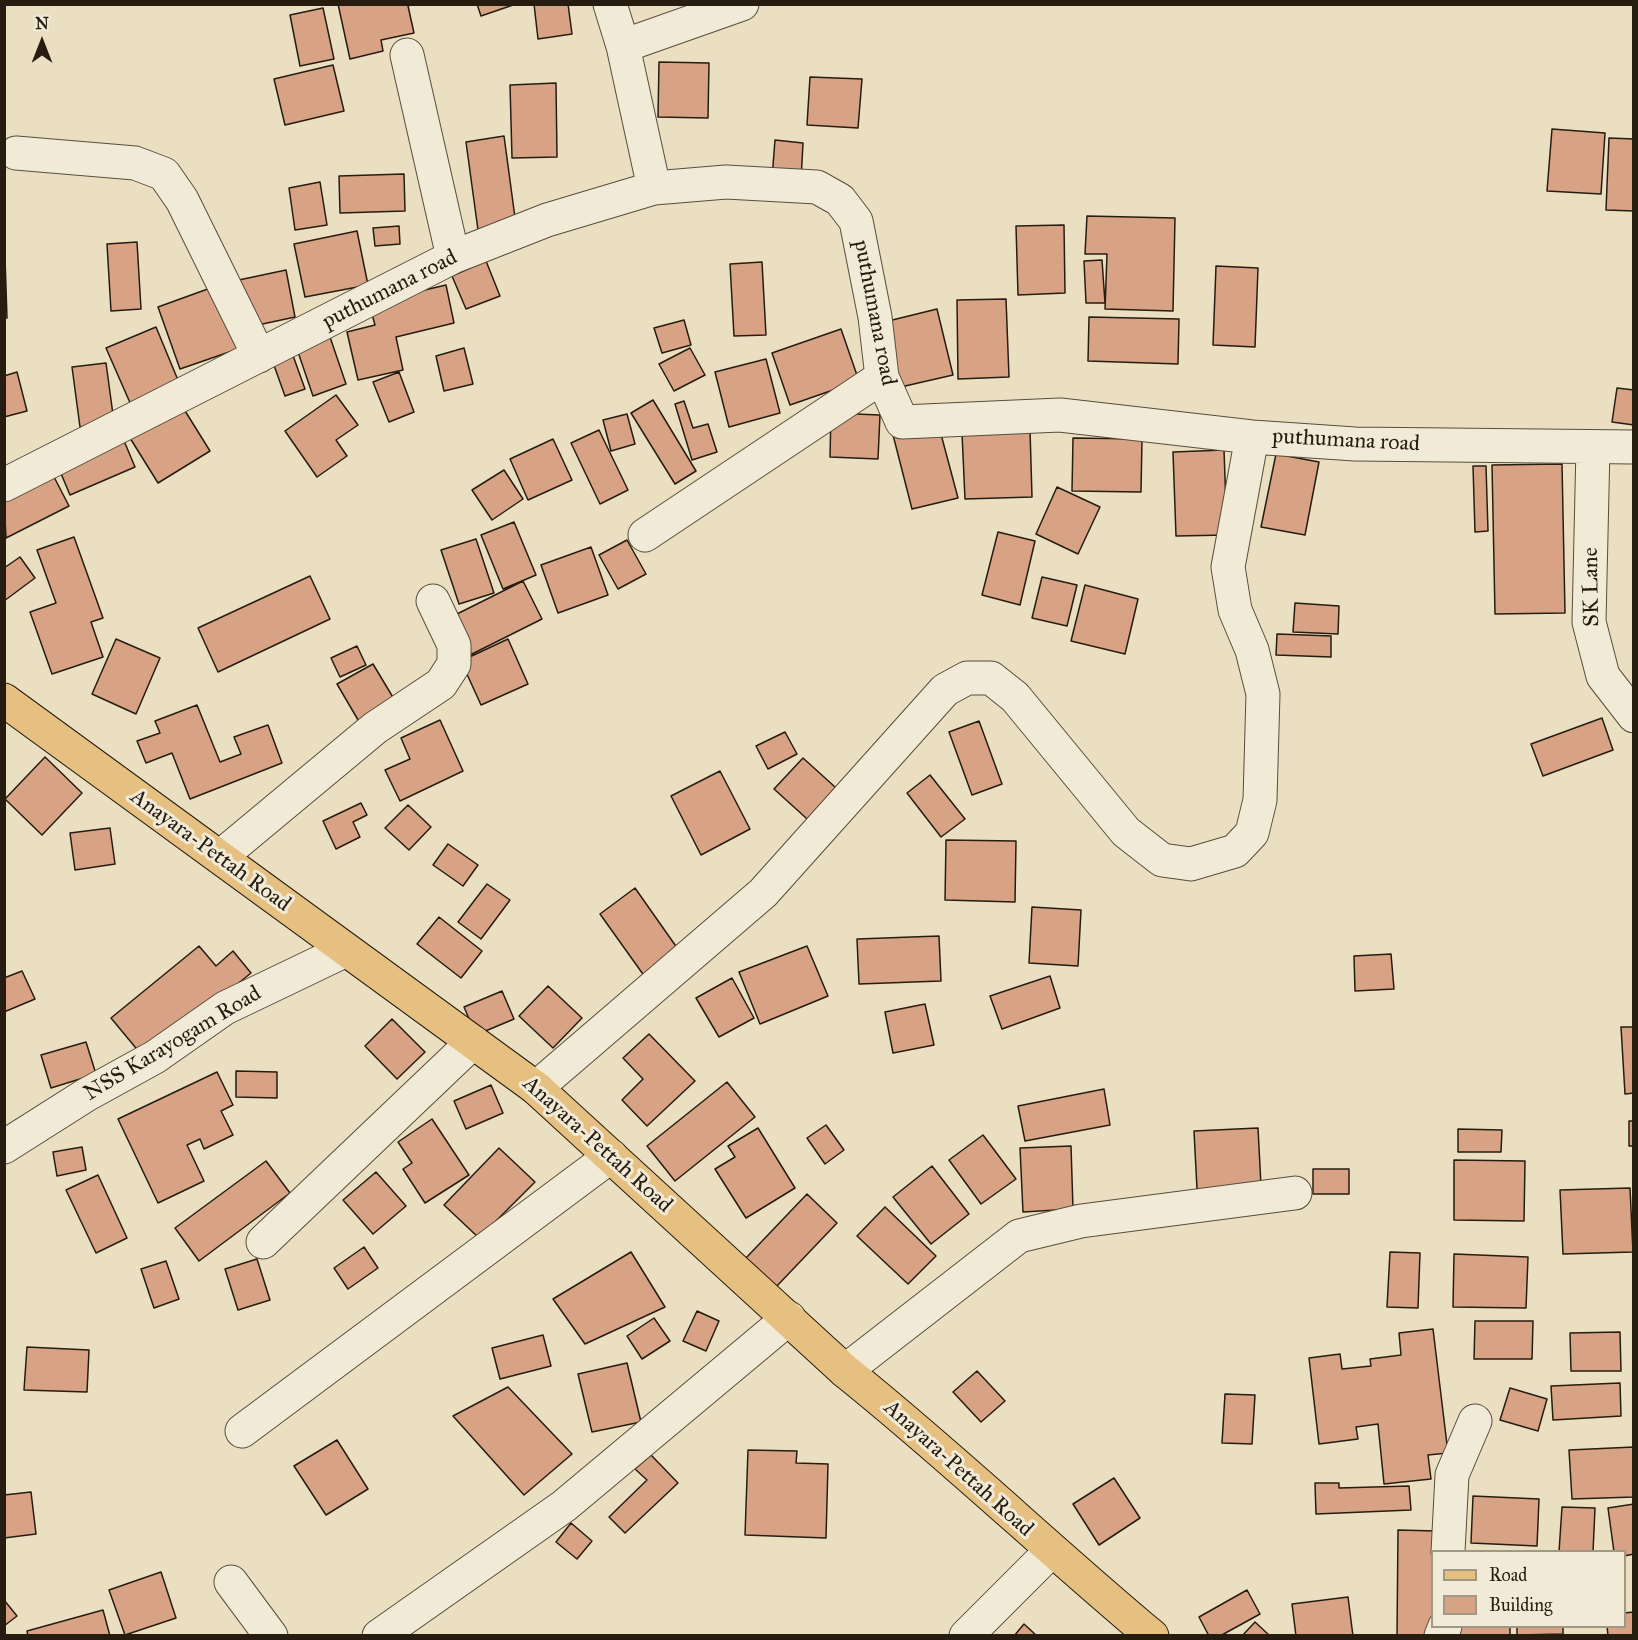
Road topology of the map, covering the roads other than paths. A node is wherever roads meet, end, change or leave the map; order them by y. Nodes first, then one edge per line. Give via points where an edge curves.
1 (610, 4) edge
2 (742, 4) edge
3 (624, 46) junction
4 (407, 55) dead end
5 (16, 153) dead end
6 (654, 188) junction
7 (453, 257) junction
8 (259, 356) junction
9 (882, 377) junction
10 (1252, 437) junction
11 (1593, 447) junction
12 (1634, 447) edge
13 (4, 485) edge
14 (645, 535) dead end
15 (433, 601) dead end
16 (4, 700) edge
17 (1634, 716) edge
18 (220, 857) junction
19 (346, 950) junction
20 (472, 1042) junction
21 (536, 1088) junction
22 (4, 1148) edge
23 (611, 1156) junction
24 (1295, 1193) dead end
25 (263, 1242) dead end
26 (789, 1318) junction
27 (845, 1371) junction
28 (1475, 1421) dead end
29 (242, 1431) dead end
30 (1448, 1550) edge
31 (1051, 1551) junction
32 (231, 1582) dead end
33 (271, 1635) edge
34 (380, 1635) edge
35 (966, 1635) edge
36 (1152, 1635) edge

1 - 3 street
2 - 3 street
3 - 6 street
4 - 7 street
5 - 8 street via 135,164 164,174 182,200
6 - 7 street, puthumana road via 547,220
6 - 9 street, puthumana road via 726,182 817,187 840,200 856,221
7 - 8 street, puthumana road
8 - 13 street, puthumana road
9 - 10 street, puthumana road via 902,422 1060,415
9 - 14 street
10 - 11 street, puthumana road via 1355,444
10 - 21 street via 1228,567 1235,610 1252,650 1263,694 1260,800 1252,833 1235,851 1191,864 1162,860 1126,832 1015,697 991,678 968,678 945,690 763,894
11 - 12 street, puthumana road
11 - 17 street, SK Lane via 1589,622 1603,676
15 - 18 street via 454,645 454,663 441,684 375,728
16 - 18 main road, Anayara-Pettah Road
18 - 19 main road, Anayara-Pettah Road
19 - 20 main road, Anayara-Pettah Road
19 - 22 street, NSS Karayogam Road via 225,1008 155,1057 86,1095
20 - 21 main road, Anayara-Pettah Road
20 - 25 street
21 - 23 main road, Anayara-Pettah Road
23 - 26 main road, Anayara-Pettah Road
23 - 29 street
24 - 27 street via 1081,1221 1019,1236
26 - 27 main road, Anayara-Pettah Road
26 - 34 street via 564,1506
27 - 31 main road, Anayara-Pettah Road via 892,1408
28 - 30 street via 1452,1475
31 - 35 street
31 - 36 main road, Anayara-Pettah Road
32 - 33 street

